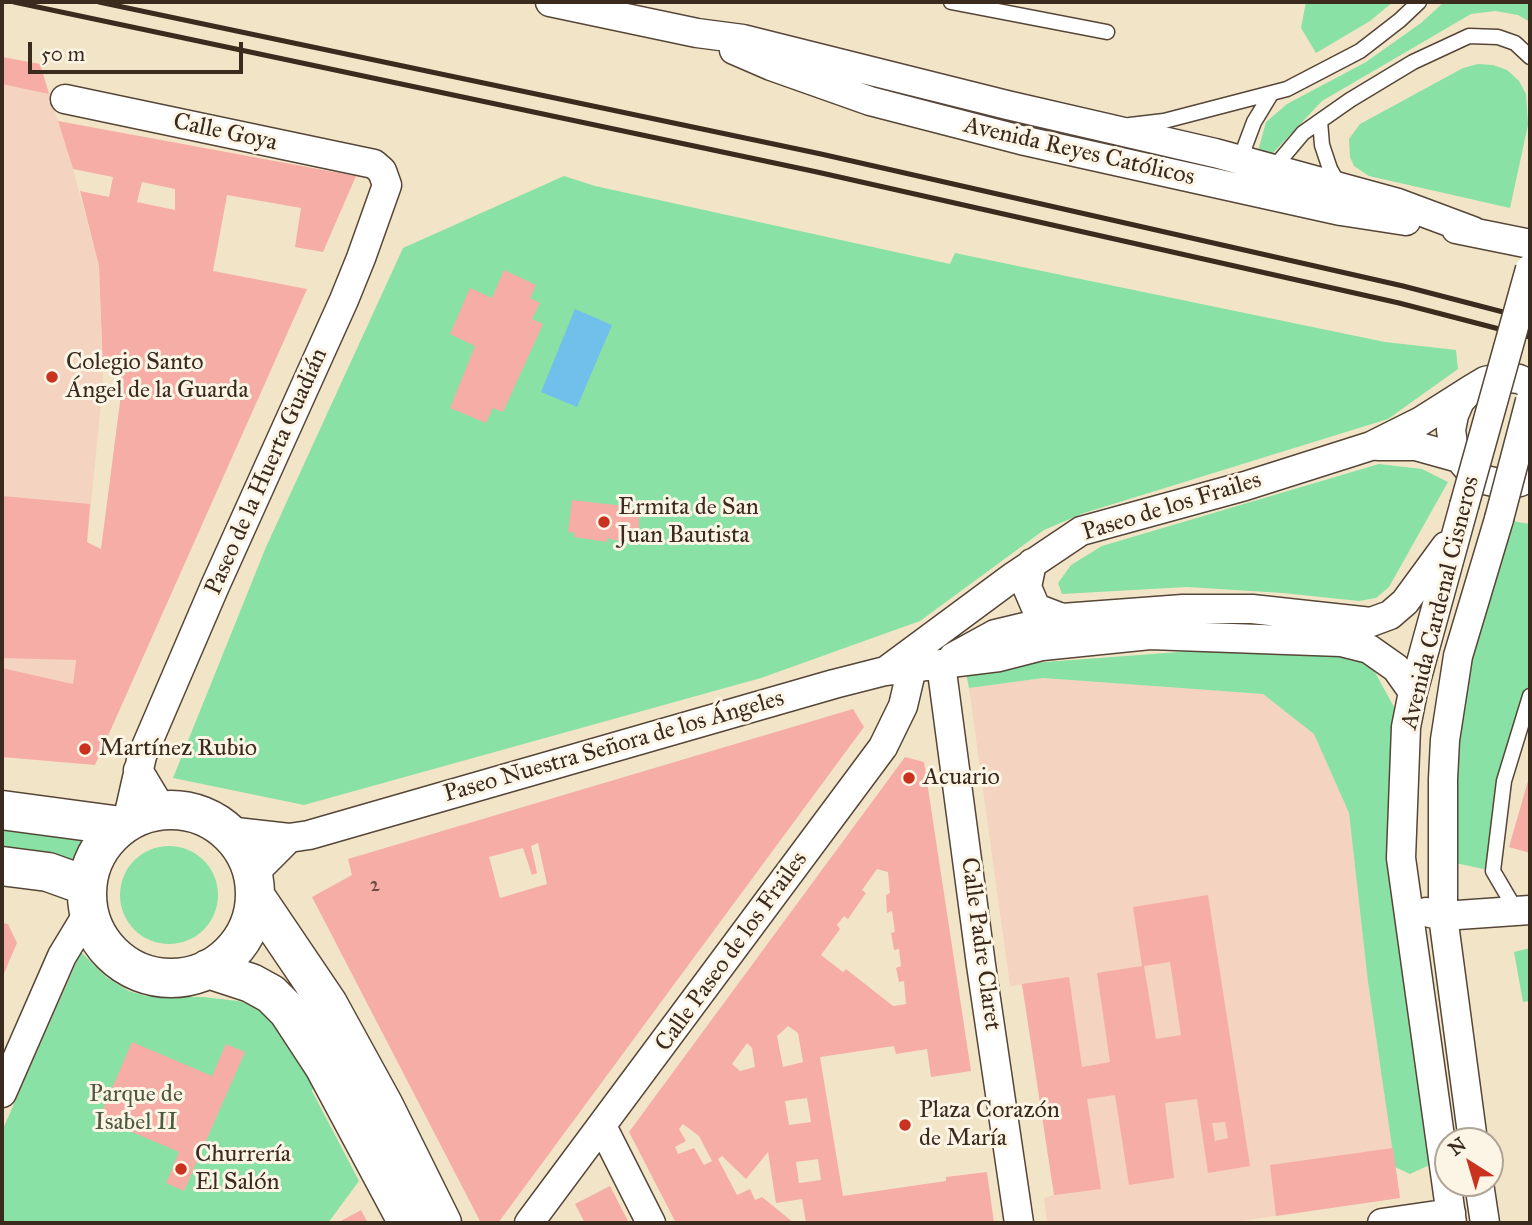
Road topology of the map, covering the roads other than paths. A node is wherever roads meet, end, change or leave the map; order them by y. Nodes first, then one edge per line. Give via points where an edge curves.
1 (551, 2) edge
2 (951, 2) edge
3 (1419, 2) edge
4 (615, 8) edge
5 (1107, 32) dead end
6 (697, 33) junction
7 (1530, 57) edge
8 (1270, 94) junction
9 (65, 99) dead end
10 (1321, 121) junction
11 (1107, 127) junction
12 (1243, 161) junction
13 (1273, 168) junction
14 (382, 172) joint
15 (1340, 188) junction
16 (1253, 192) junction
17 (1473, 231) junction
18 (1530, 244) edge
19 (1530, 269) edge
20 (1530, 384) edge
21 (1470, 390) junction
22 (1530, 401) edge
23 (1371, 446) junction
24 (1459, 458) junction
25 (1530, 477) edge
26 (1460, 519) junction
27 (1032, 563) junction
28 (1062, 618) junction
29 (941, 664) junction
30 (898, 670) junction
31 (1413, 692) junction
32 (1530, 696) edge
33 (138, 770) junction
34 (2, 810) edge
35 (162, 810) junction
36 (124, 824) junction
37 (227, 831) junction
38 (289, 838) junction
39 (2, 866) edge
40 (254, 884) junction
41 (88, 899) junction
42 (1407, 907) junction
43 (1523, 911) edge
44 (1443, 916) junction
45 (208, 969) junction
46 (2, 1093) edge
47 (602, 1126) junction
48 (1471, 1127) edge
49 (1481, 1197) edge
50 (1451, 1218) edge
51 (408, 1223) edge
52 (442, 1223) edge
53 (528, 1223) edge
54 (651, 1223) edge
55 (1020, 1223) edge
56 (1382, 1223) edge
57 (1485, 1223) edge

1 - 4 street, Avenida Reyes Católicos
2 - 5 lane
3 - 8 lane via 1360,51
4 - 6 street, Avenida Reyes Católicos
6 - 11 street, Avenida Reyes Católicos via 743,39
6 - 16 street, Avenida Reyes Católicos via 771,66 870,101
7 - 10 lane via 1516,43 1469,36 1413,62
8 - 11 lane via 1164,121
8 - 12 lane via 1254,122
9 - 14 street, Calle Goya via 374,164
10 - 13 lane via 1303,133
10 - 15 lane via 1322,145
11 - 12 street, Avenida Reyes Católicos
12 - 13 street, Avenida Reyes Católicos
12 - 16 lane
13 - 15 street, Avenida Reyes Católicos
13 - 16 lane
14 - 33 street, Paseo de la Huerta Guadián via 387,185 361,258
15 - 17 street, Avenida Reyes Católicos via 1398,203
16 - 17 street, Avenida Reyes Católicos
17 - 18 street, Avenida Reyes Católicos
19 - 26 street, Avenida Cardenal Cisneros, bridge
20 - 21 street, Paseo de los Frailes via 1502,377
21 - 23 street, Paseo de los Frailes
21 - 24 street via 1460,401 1451,430
22 - 44 street, Avenida Cardenal Cisneros, bridge via 1458,656 1446,740
23 - 24 street, Paseo de los Frailes via 1416,446
23 - 27 street, Paseo de los Frailes via 1080,531
24 - 25 street via 1485,480 1503,484
26 - 28 street, Paseo Nuestra Señora de los Ángeles via 1405,602 1390,615 1371,622 1252,609
26 - 31 street, Avenida Cardenal Cisneros
27 - 28 street via 1027,587 1036,608
27 - 30 street, Paseo de los Frailes
28 - 29 street, Paseo Nuestra Señora de los Ángeles via 995,634
29 - 30 street, Paseo Nuestra Señora de los Ángeles
29 - 31 street, Paseo Nuestra Señora de los Ángeles via 1042,646 1150,635 1341,642 1369,649 1396,668
29 - 55 street, Calle Padre Claret
30 - 38 street, Paseo Nuestra Señora de los Ángeles
30 - 47 street, Calle Paseo de los Frailes via 903,705 883,747
31 - 42 street, Avenida Cardenal Cisneros via 1406,727 1401,859
32 - 43 lane via 1504,781 1493,871
33 - 35 street
33 - 36 street, Paseo de la Huerta Guadián
34 - 36 main road
35 - 36 main road via 142,813
35 - 37 main road via 209,818
36 - 41 main road via 98,852 91,868
37 - 38 street, Paseo Nuestra Señora de los Ángeles
37 - 40 main road via 244,851
38 - 40 street
39 - 41 main road via 47,872
40 - 45 main road via 251,919 242,939
40 - 52 main road via 328,1004
41 - 45 main road via 98,936 113,956 135,970 159,978 184,977
41 - 46 street
42 - 44 street
42 - 50 street, Avenida Cardenal Cisneros
43 - 44 street
44 - 48 street, Avenida Cardenal Cisneros
45 - 51 main road via 251,983 288,1011 324,1066
47 - 53 street, Calle Paseo de los Frailes
47 - 54 street
49 - 57 street
50 - 56 street

